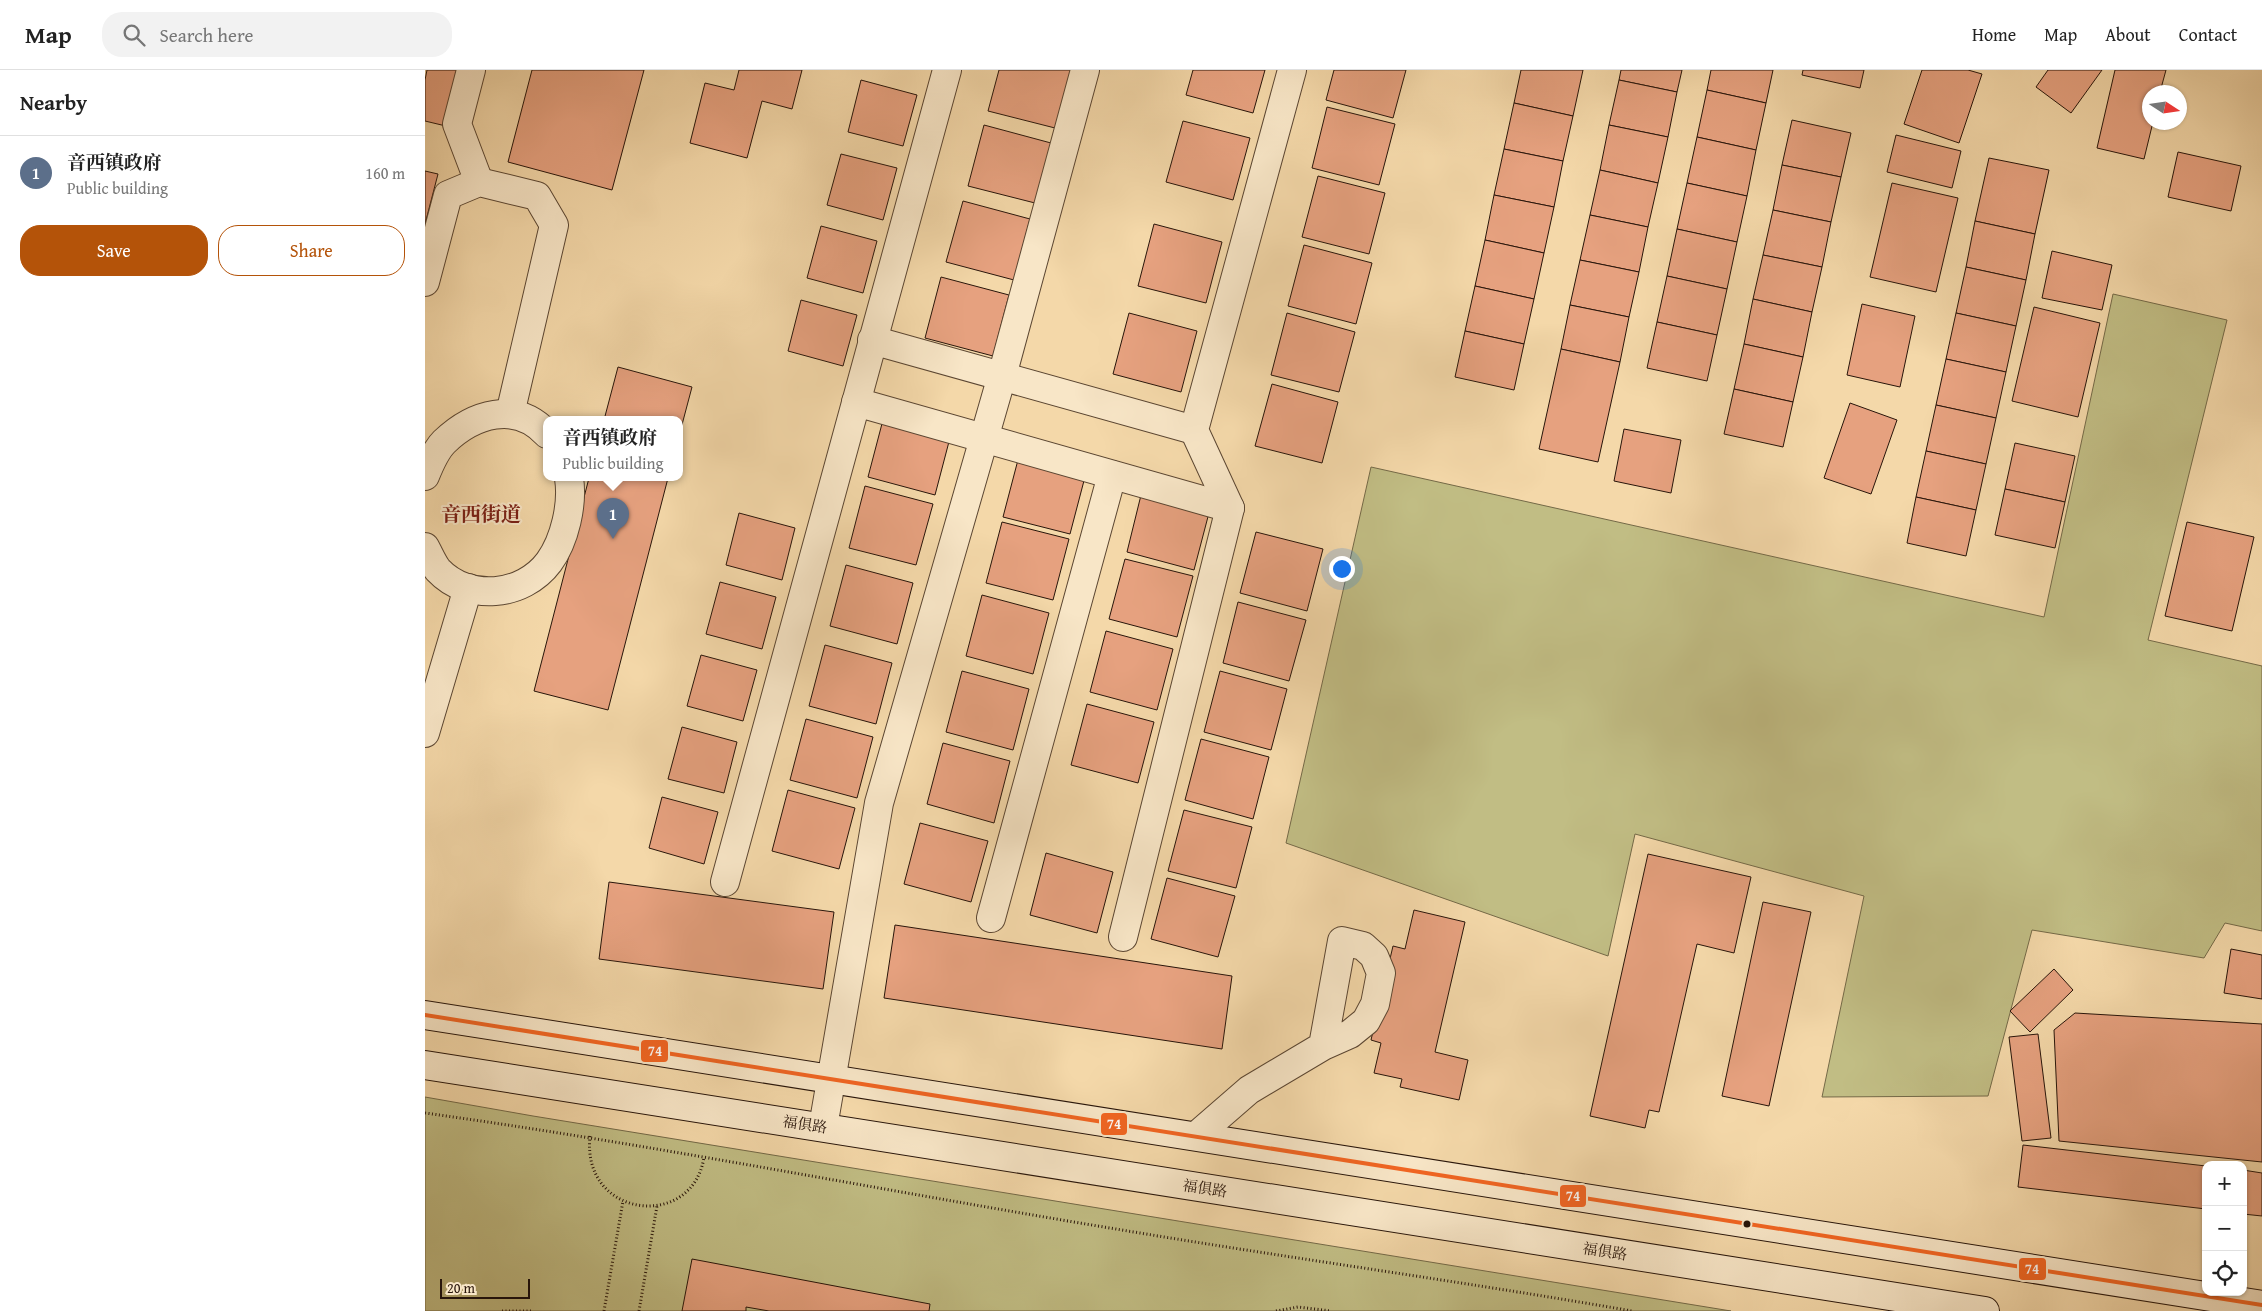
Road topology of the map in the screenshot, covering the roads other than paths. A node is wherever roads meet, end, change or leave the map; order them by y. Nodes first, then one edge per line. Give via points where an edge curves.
1 (471, 70) edge
2 (947, 70) edge
3 (1085, 70) edge
4 (1292, 70) edge
5 (479, 182) junction
6 (425, 282) edge
7 (873, 340) junction
8 (1002, 376) junction
9 (856, 402) junction
10 (510, 414) junction
11 (1194, 430) junction
12 (543, 431) edge
13 (984, 439) junction
14 (434, 441) edge
15 (1112, 475) junction
16 (425, 476) edge
17 (569, 481) edge
18 (1230, 508) junction
19 (425, 546) edge
20 (468, 588) junction
21 (425, 733) edge
22 (725, 882) dead end
23 (991, 918) dead end
24 (1123, 937) dead end
25 (425, 1015) edge
26 (1323, 1046) dead end
27 (425, 1065) edge
28 (831, 1079) junction
29 (823, 1127) junction
30 (1196, 1136) junction
31 (2262, 1306) edge
32 (1985, 1311) edge

1 - 5 street via 457,124
2 - 7 street
3 - 8 street
4 - 11 street
5 - 6 street via 448,195
5 - 10 street via 537,196 554,225
7 - 8 street
7 - 9 street
8 - 11 street
8 - 13 street
9 - 13 street
9 - 22 street
10 - 12 street
10 - 14 street via 495,414 471,421
11 - 18 street
13 - 15 street
13 - 28 street via 879,803
14 - 16 street
15 - 18 street
15 - 23 street
17 - 20 street via 563,534 549,562 535,577 511,589 484,593
18 - 24 street
19 - 20 street via 437,569 456,585
20 - 21 street
25 - 28 street
26 - 30 street via 1249,1090
27 - 29 street, 福俱路
28 - 29 street
28 - 30 street
29 - 32 street, 福俱路
30 - 31 street

